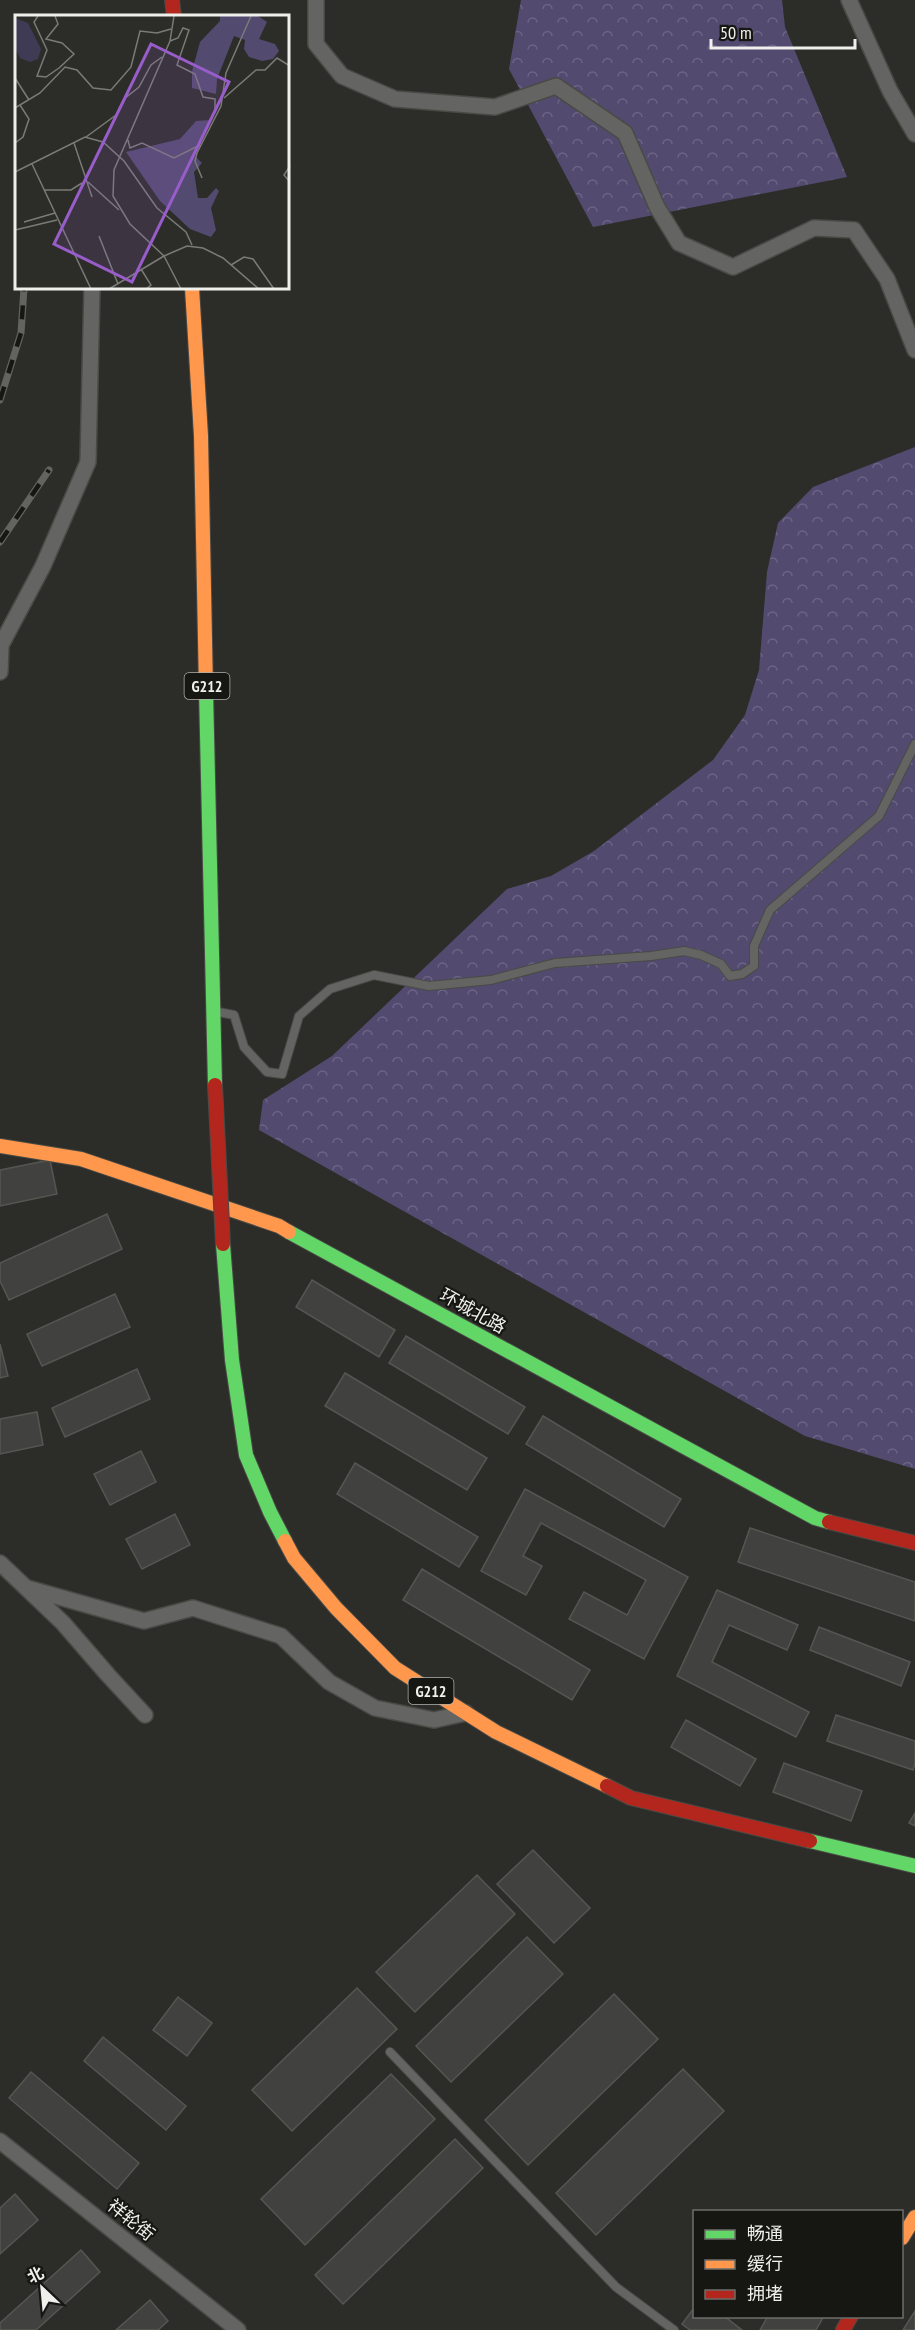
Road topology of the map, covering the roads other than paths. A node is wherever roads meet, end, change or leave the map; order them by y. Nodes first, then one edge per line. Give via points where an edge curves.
1 (172, 0) edge
2 (316, 0) edge
3 (849, 0) edge
4 (174, 15) edge
5 (915, 134) edge
6 (92, 290) edge
7 (192, 290) edge
8 (915, 350) edge
9 (0, 672) edge
10 (915, 744) edge
11 (214, 1011) junction
12 (0, 1146) edge
13 (915, 1543) edge
14 (0, 1563) edge
15 (27, 1588) junction
16 (466, 1713) junction
17 (145, 1715) dead end
18 (915, 1866) edge
19 (390, 2052) dead end
20 (0, 2141) edge
21 (915, 2217) edge
22 (903, 2236) edge
23 (238, 2330) edge
24 (674, 2330) edge

1 - 4 main road
2 - 8 street via 316,44 342,76 395,99 495,107 556,86 625,133 657,207 679,243 733,267 814,228 854,230 886,279
3 - 5 street via 890,91
6 - 9 street via 88,462 44,566 1,645
7 - 11 main road, G212 via 201,436
10 - 11 lane via 879,816 770,909 754,946 754,966 742,974 730,976 721,964 684,951 555,963 491,980 429,986 374,975 330,989 299,1016 282,1074 267,1072 244,1047 234,1015
11 - 16 main road, G212, bridge via 223,1244 232,1360 246,1455 294,1558 336,1608 395,1668
12 - 13 main road, 环城北路 via 81,1159 279,1226 815,1518
14 - 15 street
15 - 16 street via 144,1621 193,1608 281,1636 329,1682 375,1708 434,1720
15 - 17 street
16 - 18 main road, G212 via 631,1798
19 - 24 lane via 616,2287
20 - 23 street, 祥轮街
21 - 22 main road

